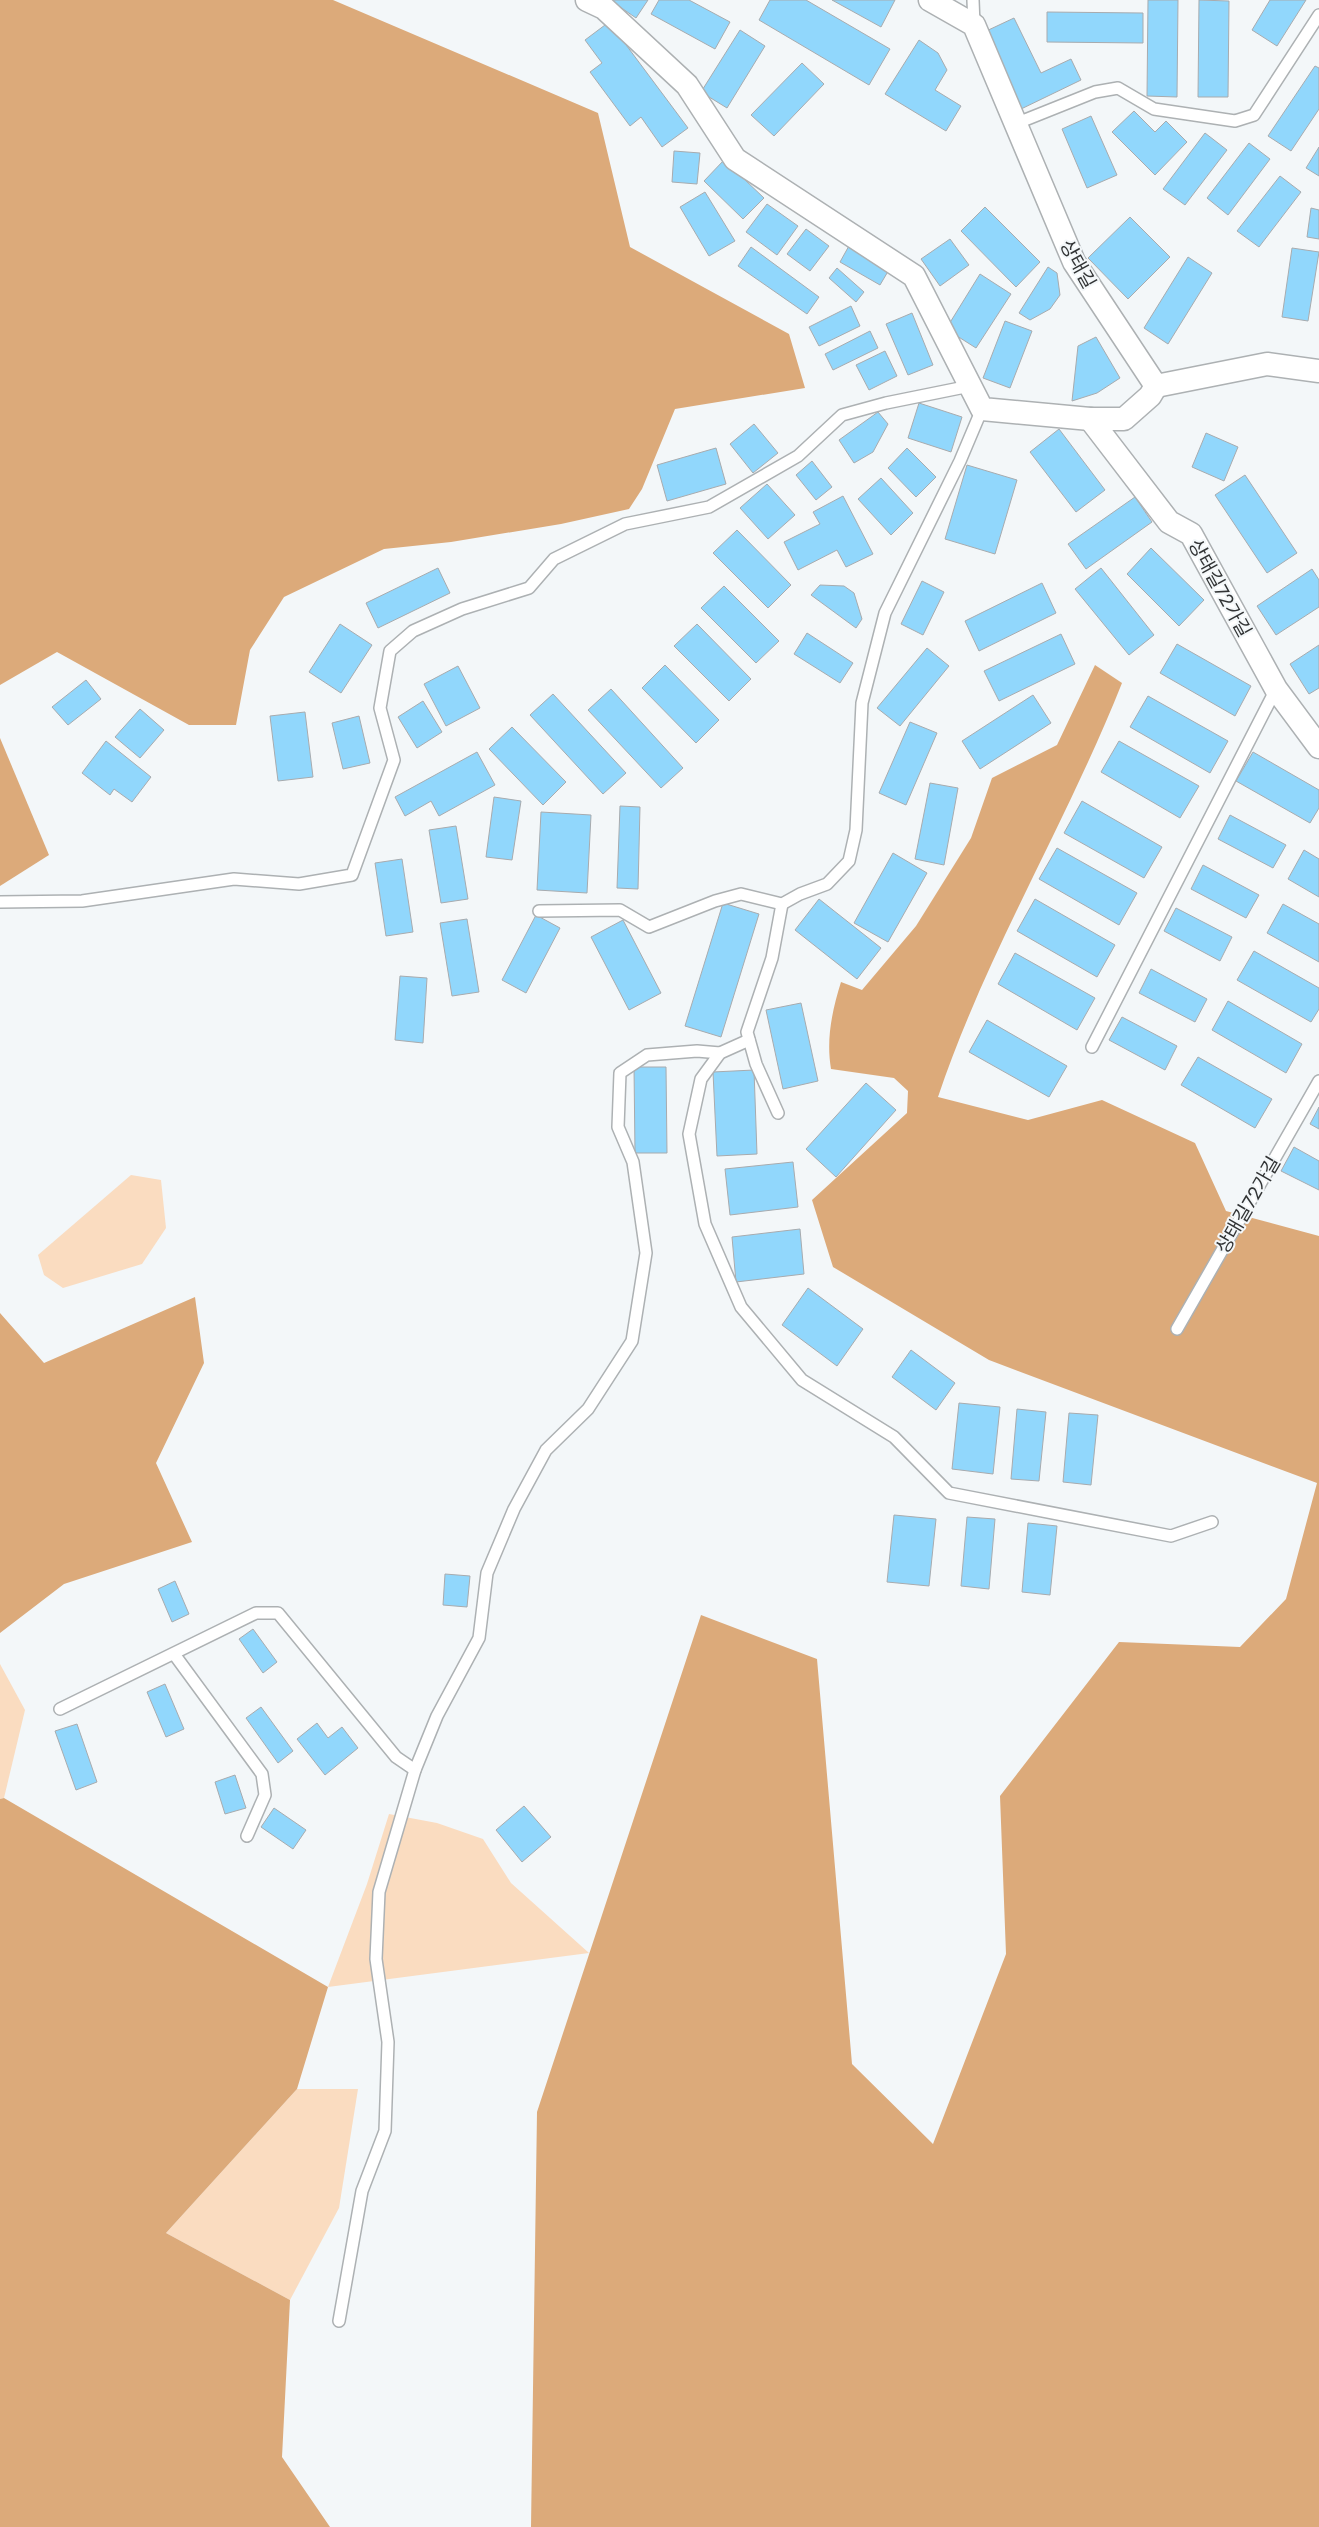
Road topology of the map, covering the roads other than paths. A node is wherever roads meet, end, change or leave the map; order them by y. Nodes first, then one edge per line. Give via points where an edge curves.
1 (587, 0) edge
2 (930, 0) edge
3 (974, 0) edge
4 (1319, 15) edge
5 (974, 25) junction
6 (1015, 124) junction
7 (1319, 371) edge
8 (970, 386) junction
9 (1156, 386) junction
10 (982, 409) junction
11 (1090, 419) junction
12 (1276, 689) junction
13 (1319, 747) edge
14 (0, 902) edge
15 (782, 904) junction
16 (539, 911) dead end
17 (749, 1040) junction
18 (1092, 1047) dead end
19 (720, 1053) junction
20 (1319, 1082) edge
21 (778, 1113) dead end
22 (1177, 1329) dead end
23 (1212, 1522) dead end
24 (174, 1654) junction
25 (60, 1709) dead end
26 (415, 1770) junction
27 (247, 1836) dead end
28 (339, 2322) dead end

1 - 8 street via 604,8 687,85 735,159 914,276
2 - 5 street
3 - 5 lane
4 - 6 lane via 1254,115 1235,121 1154,109 1118,88 1095,92
5 - 6 street, 상태길
6 - 9 street, 상태길 via 1074,262
7 - 9 street via 1267,364
8 - 10 street
8 - 14 lane via 842,415 798,456 709,507 624,524 554,559 529,588 462,608 413,631 390,651 380,708 394,760 352,875 299,884 234,878 82,901
9 - 11 street via 1150,396 1124,419
10 - 11 street
10 - 15 lane via 885,613 862,703 856,830 849,861 827,884
11 - 12 street, 상태길72가길 via 1169,522 1192,534
12 - 13 street, 상태길72가길
12 - 18 lane
15 - 16 lane via 741,894 649,927 620,910
15 - 17 lane via 772,958 747,1032
17 - 19 lane
17 - 21 lane
19 - 23 lane via 701,1079 689,1134 705,1224 741,1307 802,1380 894,1437 949,1493 1171,1536
19 - 26 lane via 697,1051 647,1055 620,1072 618,1127 633,1162 646,1253 632,1341 588,1409 546,1450 514,1509 487,1573 479,1638 437,1716
20 - 22 lane, 상태길72가길
24 - 25 lane
24 - 26 lane via 256,1613 278,1612 396,1758
24 - 27 lane via 262,1774 265,1795
26 - 28 lane via 379,1892 376,1959 388,2042 385,2131 362,2191

